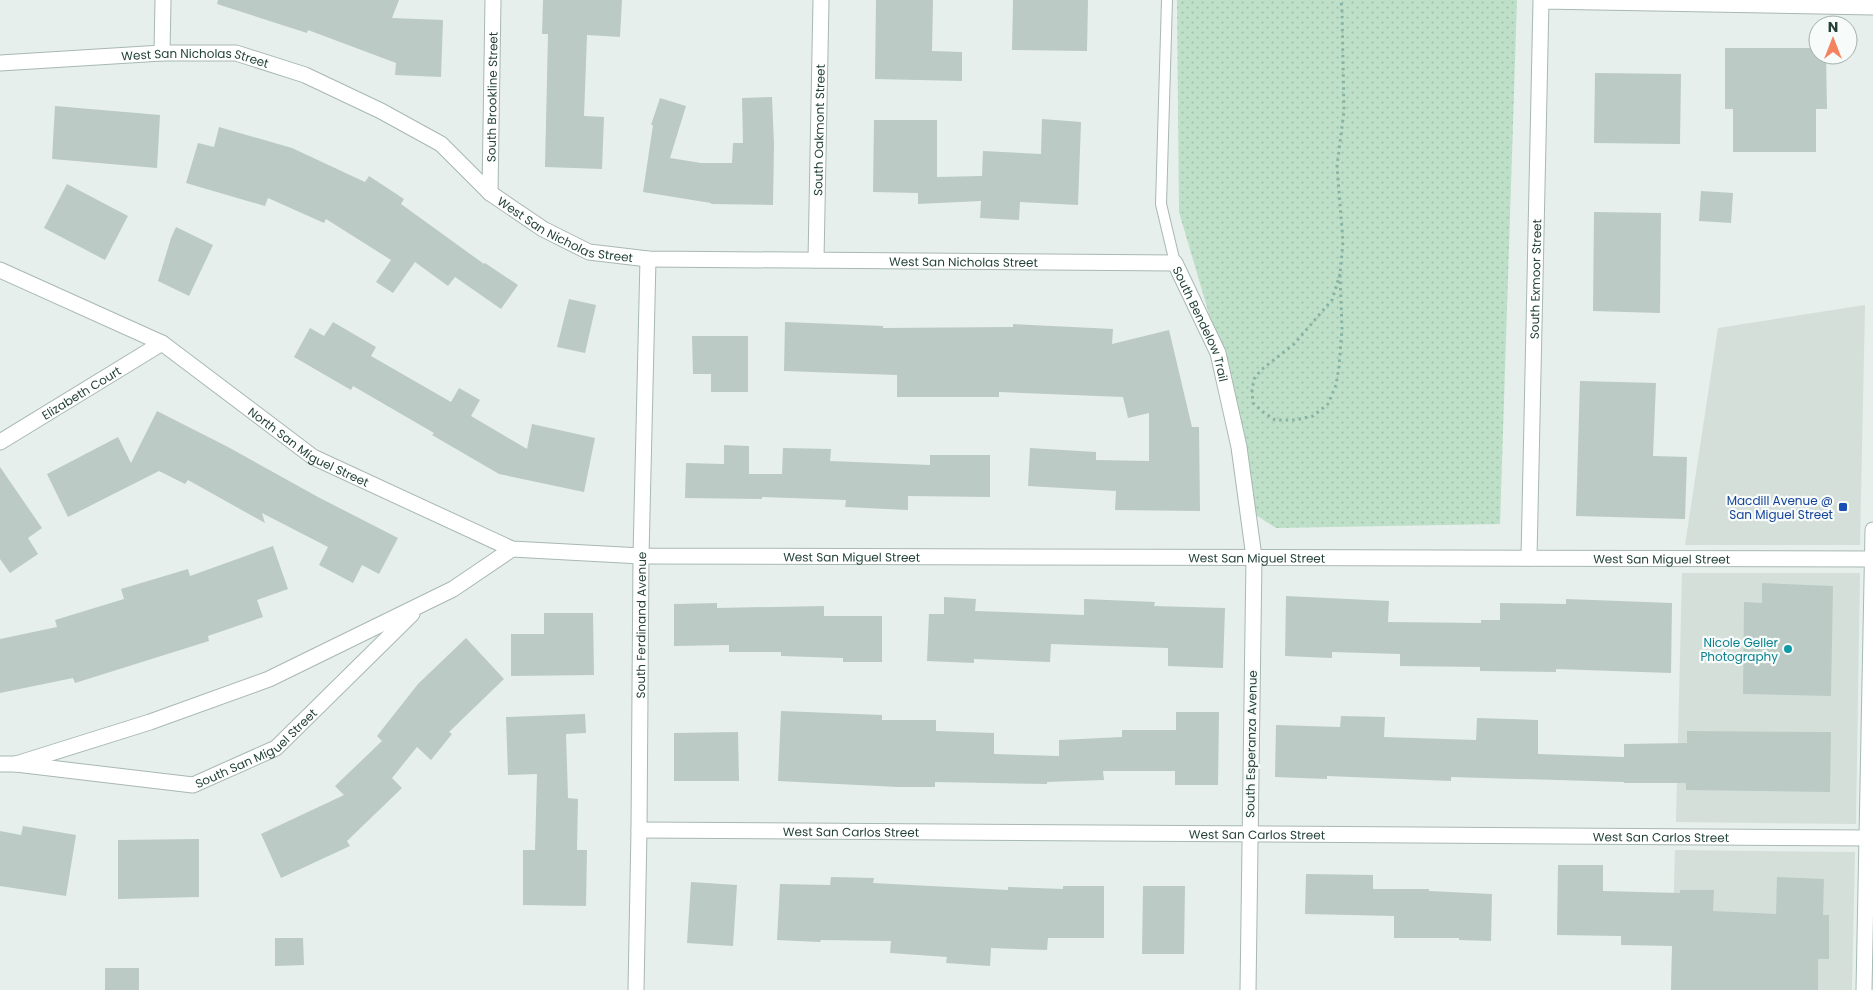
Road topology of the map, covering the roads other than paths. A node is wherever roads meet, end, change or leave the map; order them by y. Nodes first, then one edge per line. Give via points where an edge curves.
1 (163, 0) edge
2 (493, 0) edge
3 (821, 0) edge
4 (1167, 0) edge
5 (1541, 1) edge
6 (1873, 7) edge
7 (162, 53) junction
8 (0, 63) edge
9 (490, 193) junction
10 (648, 259) junction
11 (816, 260) junction
12 (1175, 263) junction
13 (0, 270) edge
14 (162, 343) junction
15 (0, 442) edge
16 (1873, 530) edge
17 (512, 550) junction
18 (641, 556) junction
19 (1254, 557) junction
20 (1529, 558) junction
21 (1873, 559) edge
22 (422, 605) junction
23 (0, 764) edge
24 (16, 764) junction
25 (640, 830) junction
26 (1250, 833) junction
27 (1870, 838) edge
28 (636, 990) edge
29 (1248, 990) edge
30 (1864, 990) edge

1 - 7 street
2 - 9 street, South Brookline Street
3 - 11 street, South Oakmont Street
4 - 12 lane, South Bendelow Trail via 1161,204
5 - 6 street
5 - 20 street, South Exmoor Street
7 - 8 street, West San Nicholas Street
7 - 9 street, West San Nicholas Street via 236,53 306,75 382,111 441,144
9 - 10 street, West San Nicholas Street via 543,229 589,252
10 - 11 street, West San Nicholas Street
10 - 18 street, South Ferdinand Avenue
11 - 12 street, West San Nicholas Street
12 - 19 street, South Bendelow Trail via 1218,353 1240,447
13 - 14 street, North San Miguel Street
14 - 15 street, Elizabeth Court
14 - 17 street, North San Miguel Street via 313,457
16 - 21 street
17 - 18 street, North San Miguel Street
17 - 22 street, South San Miguel Street via 453,589
18 - 19 street, West San Miguel Street
18 - 25 street, South Ferdinand Avenue
19 - 20 street, West San Miguel Street
19 - 26 street, South Esperanza Avenue
20 - 21 street, West San Miguel Street
21 - 27 street
22 - 24 street, South San Miguel Street via 269,679 150,722
22 - 24 street, South San Miguel Street via 276,748 192,785
23 - 24 street, South San Miguel Street
25 - 26 street, West San Carlos Street
25 - 28 street, South Ferdinand Avenue
26 - 27 street, West San Carlos Street
26 - 29 street, South Esperanza Avenue
27 - 30 street

